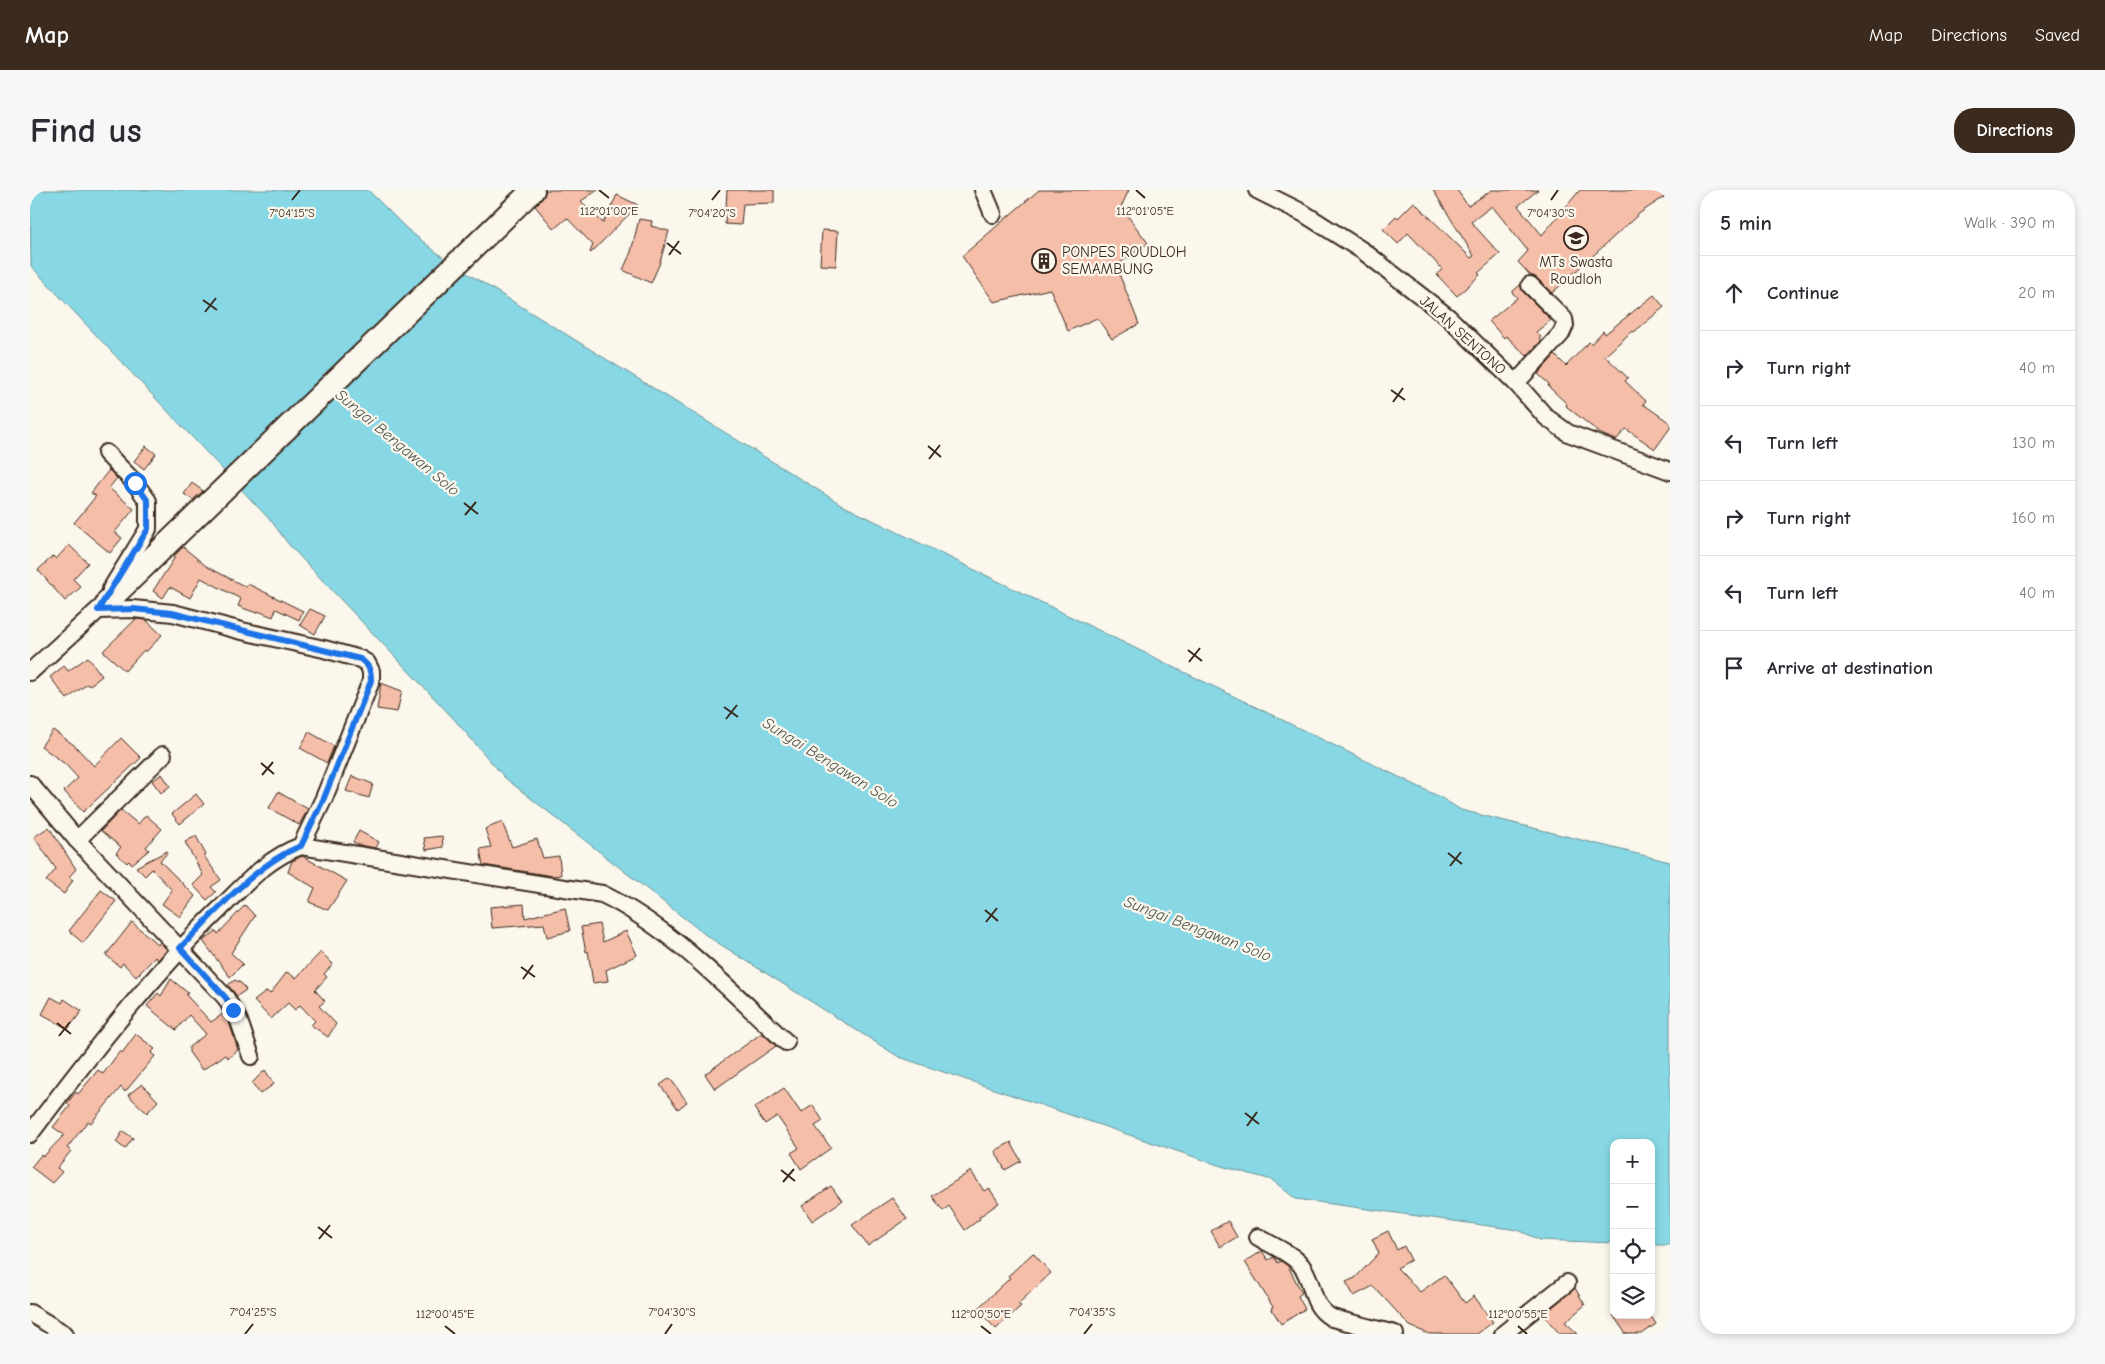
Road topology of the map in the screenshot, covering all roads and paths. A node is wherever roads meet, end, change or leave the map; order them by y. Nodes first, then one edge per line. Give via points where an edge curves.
1 (533, 190) edge
2 (983, 190) edge
3 (1257, 190) edge
4 (993, 214) dead end
5 (1530, 285) dead end
6 (1516, 383) junction
7 (106, 453) dead end
8 (1670, 471) edge
9 (103, 606) junction
10 (30, 672) edge
11 (163, 755) dead end
12 (30, 784) edge
13 (77, 840) junction
14 (301, 846) junction
15 (180, 948) junction
16 (786, 1042) dead end
17 (251, 1056) dead end
18 (30, 1134) edge
19 (1258, 1237) dead end
20 (1567, 1283) dead end
21 (30, 1313) edge
22 (65, 1334) edge
23 (1395, 1334) edge
24 (1503, 1334) edge

1 - 9 street
2 - 4 street
3 - 6 street, JALAN SENTONO via 1303,213 1363,251 1448,317
5 - 6 street via 1564,319 1565,325 1561,334
6 - 8 street, JALAN SENTONO via 1546,417 1568,433
7 - 9 street via 148,501 148,529
9 - 10 street
9 - 14 street via 172,613 324,649 367,663 371,681
11 - 13 street
12 - 13 street
13 - 15 street
14 - 15 street via 285,852 258,871
14 - 16 street via 602,894 622,904 686,950
15 - 17 street via 226,998 239,1021
15 - 18 street via 106,1035
19 - 23 street via 1300,1264 1316,1304 1324,1313 1332,1318
20 - 24 street
21 - 22 street

